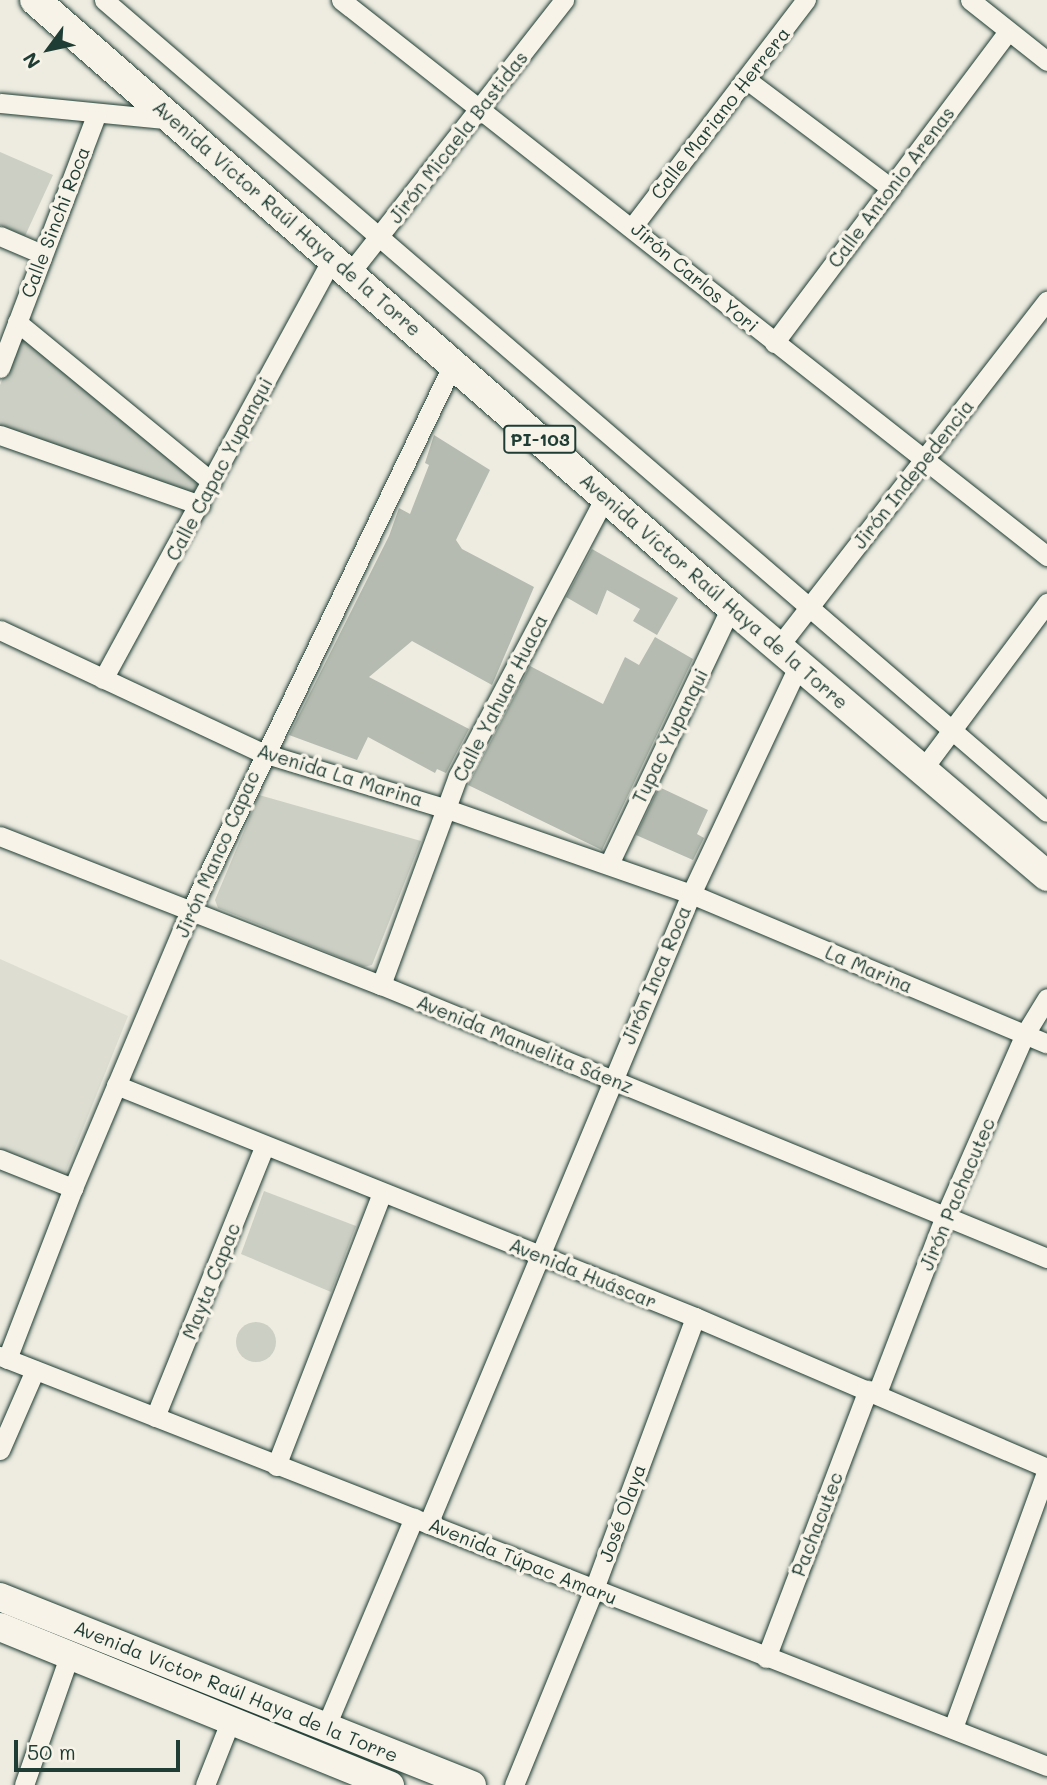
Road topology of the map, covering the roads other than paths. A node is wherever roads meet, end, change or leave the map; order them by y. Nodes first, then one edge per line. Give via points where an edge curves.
1 (35, 0) edge
2 (104, 0) edge
3 (341, 0) edge
4 (564, 0) edge
5 (806, 0) edge
6 (970, 0) edge
7 (1008, 30) junction
8 (1047, 61) edge
9 (747, 80) junction
10 (0, 103) edge
11 (479, 111) junction
12 (96, 115) junction
13 (173, 120) junction
14 (891, 188) junction
15 (633, 226) junction
16 (381, 235) junction
17 (0, 236) edge
18 (42, 254) junction
19 (342, 265) junction
20 (1047, 301) edge
21 (17, 322) junction
22 (774, 343) junction
23 (454, 362) junction
24 (0, 368) edge
25 (0, 435) edge
26 (924, 459) junction
27 (212, 482) junction
28 (605, 497) junction
29 (200, 505) junction
30 (1047, 556) edge
31 (1047, 603) edge
32 (731, 607) junction
33 (809, 608) junction
34 (0, 630) edge
35 (789, 655) junction
36 (103, 679) junction
37 (953, 729) junction
38 (263, 753) junction
39 (922, 770) junction
40 (447, 808) junction
41 (1047, 811) edge
42 (0, 836) edge
43 (609, 864) junction
44 (1047, 876) edge
45 (691, 894) junction
46 (189, 914) junction
47 (381, 985) junction
48 (1047, 999) edge
49 (1025, 1034) junction
50 (1047, 1044) edge
51 (611, 1080) junction
52 (116, 1085) junction
53 (265, 1145) junction
54 (0, 1159) edge
55 (73, 1188) junction
56 (382, 1193) junction
57 (946, 1216) junction
58 (539, 1256) junction
59 (1047, 1258) edge
60 (695, 1317) junction
61 (3, 1357) edge
62 (35, 1370) junction
63 (872, 1392) junction
64 (155, 1417) junction
65 (0, 1450) edge
66 (276, 1466) junction
67 (1047, 1469) edge
68 (421, 1521) junction
69 (594, 1589) junction
70 (0, 1597) edge
71 (0, 1627) edge
72 (70, 1654) junction
73 (766, 1658) junction
74 (230, 1722) junction
75 (326, 1726) junction
76 (953, 1728) junction
77 (1047, 1766) edge
78 (24, 1785) edge
79 (205, 1785) edge
80 (390, 1785) edge
81 (472, 1785) edge
82 (514, 1785) edge

1 - 13 main road, Avenida Víctor Raúl Haya de la Torre / PI-103
2 - 16 street
3 - 11 street, Jirón Carlos Yori
4 - 11 street, Jirón Micaela Bastidas
5 - 9 street, Calle Mariano Herrera
6 - 7 street
7 - 8 street
7 - 14 street, Calle Antonio Arenas
9 - 14 street
9 - 15 street, Calle Mariano Herrera
10 - 12 street
11 - 15 street, Jirón Carlos Yori
11 - 16 street, Jirón Micaela Bastidas
12 - 13 street
12 - 18 street, Calle Sinchi Roca
13 - 19 main road, Avenida Víctor Raúl Haya de la Torre / PI-103
14 - 22 street, Calle Antonio Arenas
15 - 22 street, Jirón Carlos Yori
16 - 19 street, Jirón Micaela Bastidas
16 - 33 street
17 - 18 street
18 - 21 street, Calle Sinchi Roca
19 - 23 main road, Avenida Víctor Raúl Haya de la Torre / PI-103
19 - 27 street, Calle Capac Yupanqui
20 - 26 street, Jirón Indepedencia
21 - 24 street, Calle Sinchi Roca
21 - 27 street
22 - 26 street, Jirón Carlos Yori
23 - 28 main road, Avenida Víctor Raúl Haya de la Torre / PI-103
23 - 38 street, Jirón Manco Capac
25 - 29 street
26 - 30 street, Jirón Carlos Yori
26 - 33 street, Jirón Indepedencia
27 - 29 street, Calle Capac Yupanqui
28 - 32 main road, Avenida Víctor Raúl Haya de la Torre / PI-103
28 - 40 street, Calle Yahuar Huaca via 479,731
29 - 36 street, Calle Capac Yupanqui
31 - 37 street
32 - 35 main road, Avenida Víctor Raúl Haya de la Torre / PI-103
32 - 43 street, Tupac Yupanqui
33 - 35 street, Jirón Indepedencia
33 - 37 street
34 - 36 street, Avenida La Marina
35 - 39 main road, Avenida Víctor Raúl Haya de la Torre / PI-103
35 - 45 street, Jirón Inca Roca
36 - 38 street, Avenida La Marina
37 - 39 street
37 - 41 street
38 - 40 street, Avenida La Marina
38 - 46 street, Jirón Manco Capac
39 - 44 main road, Avenida Víctor Raúl Haya de la Torre / PI-103
40 - 43 street, Avenida La Marina
40 - 47 street, Calle Yahuar Huaca
42 - 46 street, Avenida Manuelita Sáenz
43 - 45 street, Avenida La Marina
45 - 49 street, La Marina
45 - 51 street, Jirón Inca Roca
46 - 47 street, Avenida Manuelita Sáenz
46 - 52 street, Jirón Manco Capac
47 - 51 street, Avenida Manuelita Sáenz
48 - 49 street, Jirón Pachacutec
49 - 50 street, La Marina
49 - 57 street, Jirón Pachacutec
51 - 57 street, Avenida Manuelita Sáenz
51 - 58 street, Jirón Inca Roca
52 - 53 street, Avenida Huáscar
52 - 55 street, Jirón Manco Capac
53 - 56 street, Avenida Huáscar
53 - 64 street, Mayta Capac
54 - 55 street
55 - 61 street, Jirón Manco Capac
56 - 58 street, Avenida Huáscar
56 - 66 street
57 - 59 street, Avenida Manuelita Sáenz
57 - 63 street, Jirón Pachacutec
58 - 60 street, Avenida Huáscar
58 - 68 street, Jirón Inca Roca
60 - 63 street, Avenida Huáscar
60 - 69 street, José Olaya
61 - 62 street, Avenida Túpac Amaru
62 - 64 street, Avenida Túpac Amaru
62 - 65 street
63 - 67 street, Avenida Huáscar
63 - 73 street, Pachacutec
64 - 66 street, Avenida Túpac Amaru
66 - 68 street, Avenida Túpac Amaru
67 - 76 street
68 - 69 street, Avenida Túpac Amaru
68 - 75 street, Jirón Inca Roca
69 - 73 street, Avenida Túpac Amaru
69 - 82 street, José Olaya
70 - 75 main road, Avenida Víctor Raúl Haya de la Torre
71 - 72 main road, Avenida Víctor Raúl Haya de la Torre
72 - 74 main road, Avenida Víctor Raúl Haya de la Torre
72 - 78 street
73 - 76 street, Avenida Túpac Amaru
74 - 79 street
74 - 80 main road, Avenida Víctor Raúl Haya de la Torre
75 - 81 main road, Avenida Víctor Raúl Haya de la Torre
76 - 77 street, Avenida Túpac Amaru

